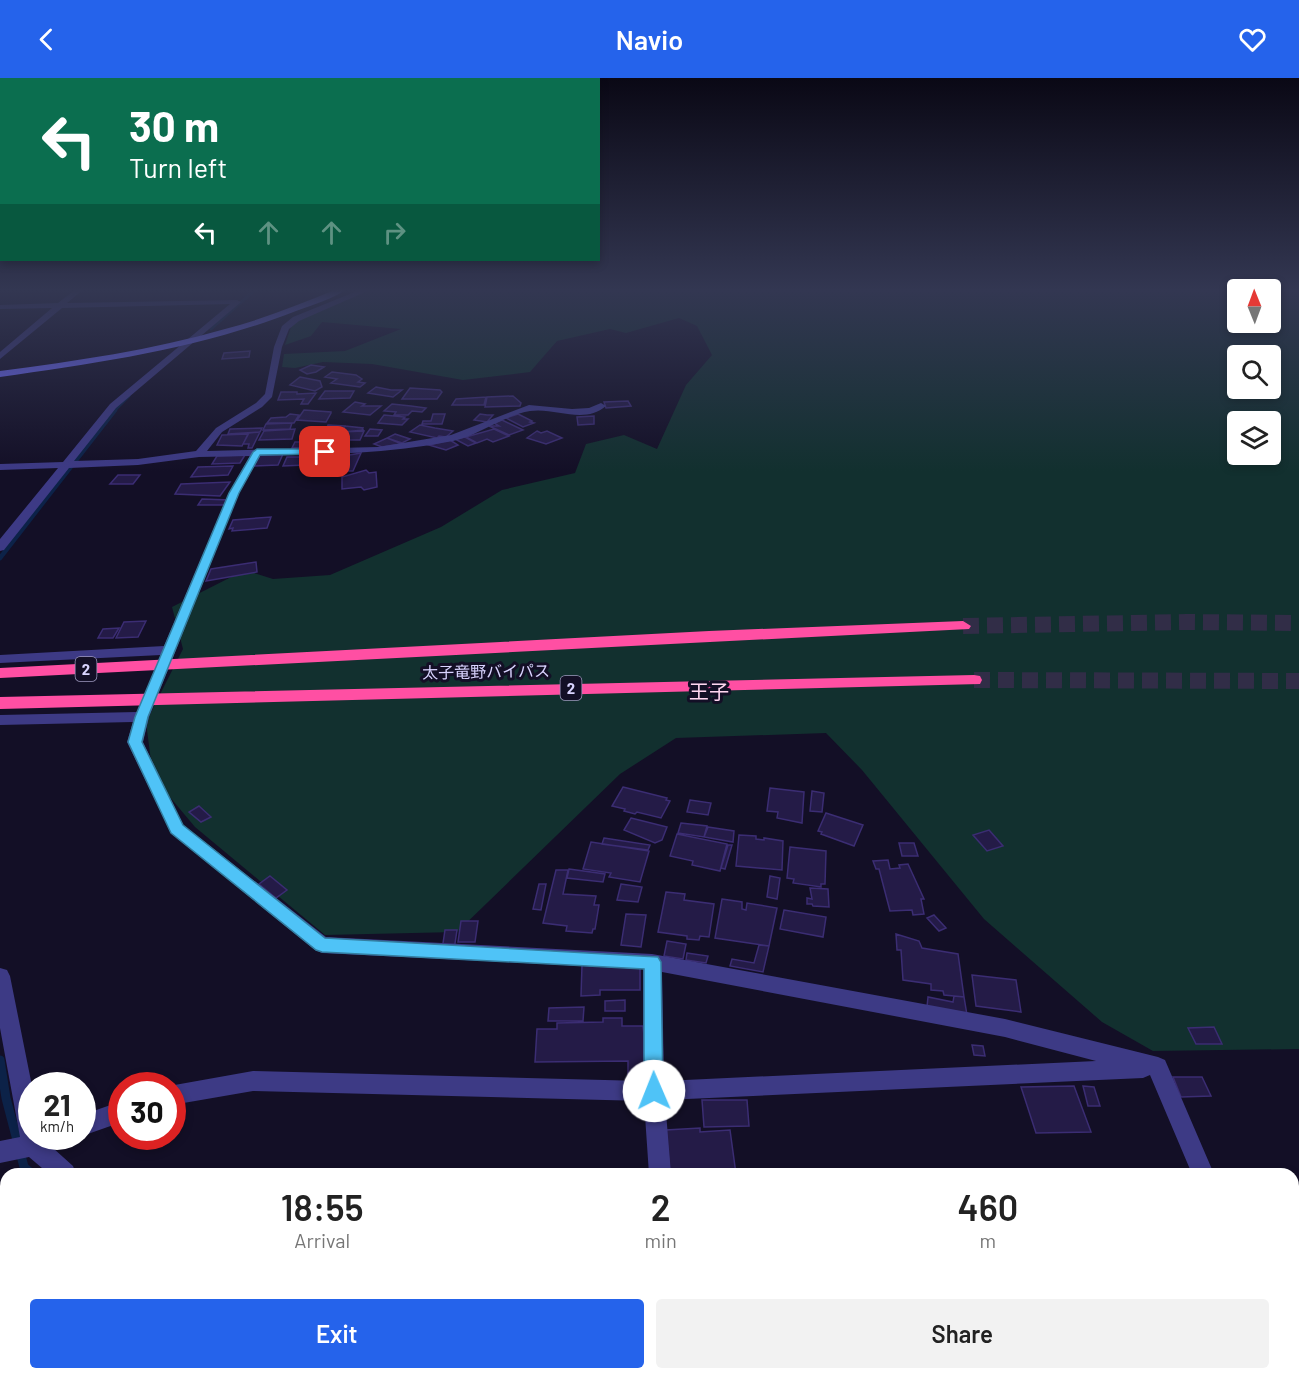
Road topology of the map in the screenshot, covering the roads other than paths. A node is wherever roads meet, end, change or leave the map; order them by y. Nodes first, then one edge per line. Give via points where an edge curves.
1 (150, 350) edge
2 (179, 350) edge
3 (278, 350) edge
4 (0, 374) edge
5 (601, 406) dead end
6 (257, 452) junction
7 (199, 454) junction
8 (64, 466) junction
9 (0, 467) edge
10 (0, 547) edge
11 (963, 626) tunnel mouth
12 (0, 658) edge
13 (171, 658) junction
14 (0, 673) edge
15 (974, 680) tunnel mouth
16 (0, 703) edge
17 (142, 717) junction
18 (0, 720) edge
19 (652, 962) junction
20 (0, 976) edge
21 (1158, 1067) junction
22 (25, 1072) edge
23 (654, 1091) junction
24 (186, 1093) edge
25 (18, 1147) edge
26 (49, 1150) edge
27 (0, 1152) edge
28 (61, 1168) edge
29 (660, 1168) edge
30 (1200, 1168) edge

1 - 4 main road
2 - 8 street via 113,406
3 - 7 street via 269,395 219,430
5 - 6 street via 572,412 529,408 453,438 378,450
6 - 7 street
6 - 13 street via 234,493
7 - 8 street
8 - 9 street
8 - 10 street
11 - 13 highway, 太子竜野バイパス / 2
12 - 13 street
13 - 14 highway, 太子竜野バイパス / 2
13 - 17 street
15 - 16 highway, 太子竜野バイパス / 2
17 - 18 street
17 - 19 street via 135,742 177,829 322,945
19 - 21 street via 1005,1028
19 - 23 street
20 - 22 street
21 - 23 street
21 - 30 street
23 - 24 street via 253,1082
23 - 29 street
25 - 27 street
26 - 28 street

